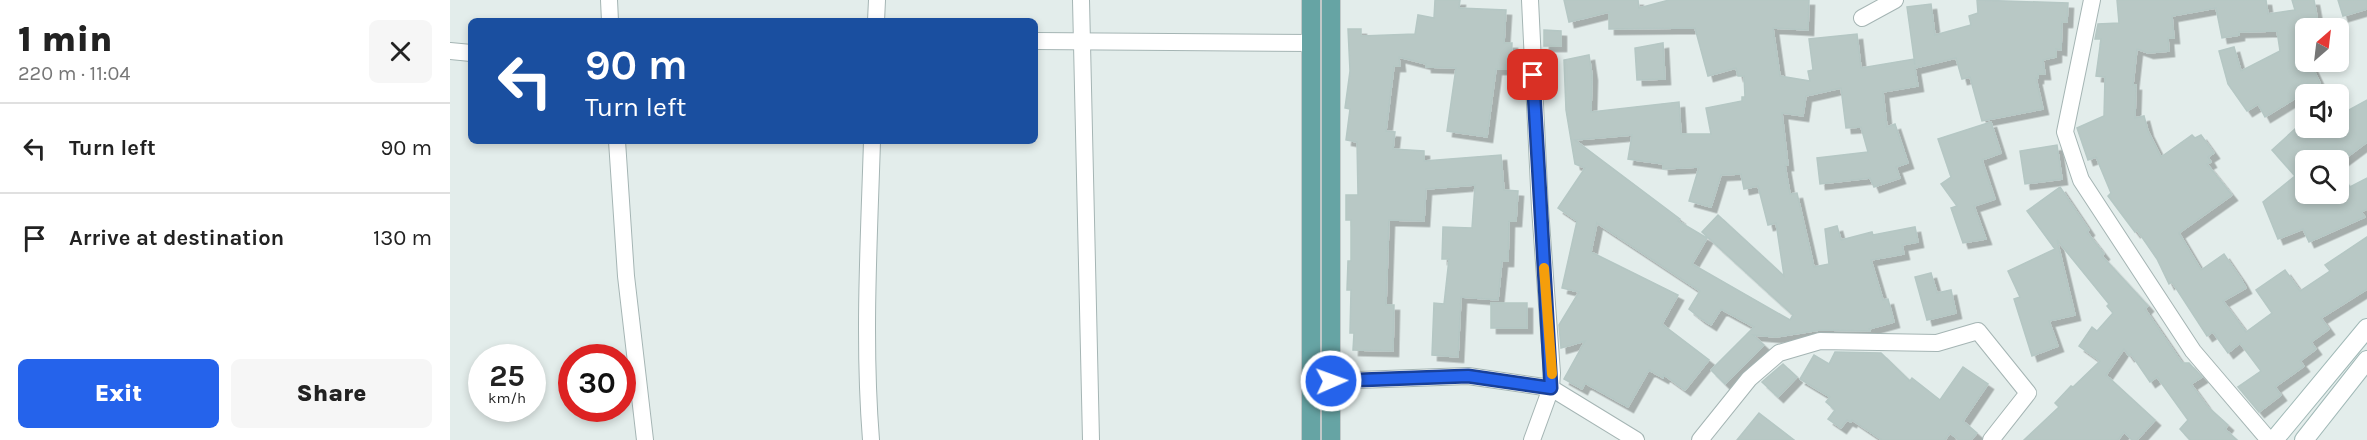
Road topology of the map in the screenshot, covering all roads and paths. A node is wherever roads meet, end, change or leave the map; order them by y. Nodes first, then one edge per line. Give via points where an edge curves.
1 (609, 0) edge
2 (876, 0) edge
3 (1081, 0) edge
4 (1311, 0) edge
5 (1331, 0) edge
6 (1530, 0) edge
7 (1895, 0) edge
8 (2092, 0) edge
9 (610, 18) edge
10 (876, 18) edge
11 (1862, 18) dead end
12 (1038, 41) edge
13 (1080, 41) junction
14 (1311, 43) junction
15 (450, 51) edge
16 (468, 52) edge
17 (617, 144) edge
18 (872, 144) edge
19 (2367, 328) edge
20 (2366, 364) edge
21 (1331, 381) junction
22 (1551, 388) junction
23 (645, 440) edge
24 (871, 440) edge
25 (1091, 440) edge
26 (1311, 440) edge
27 (1331, 440) edge
28 (1532, 440) edge
29 (1636, 440) edge
30 (1700, 440) edge
31 (1991, 440) edge
32 (2269, 440) edge
33 (2274, 440) edge
34 (2304, 440) edge

1 - 9 street
2 - 10 street
3 - 13 street
4 - 14 main road
5 - 21 main road
6 - 22 street
7 - 11 street
8 - 32 street via 2065,132 2081,180 2193,351
12 - 13 street
13 - 14 street
13 - 25 street
14 - 26 main road
15 - 16 street
17 - 23 street via 626,276
18 - 24 street via 867,310
19 - 33 main road
20 - 34 main road
21 - 22 street via 1468,376
21 - 27 main road
22 - 28 street
22 - 29 street
30 - 31 street via 1749,379 1779,353 1820,341 1937,343 1978,331 2028,393

